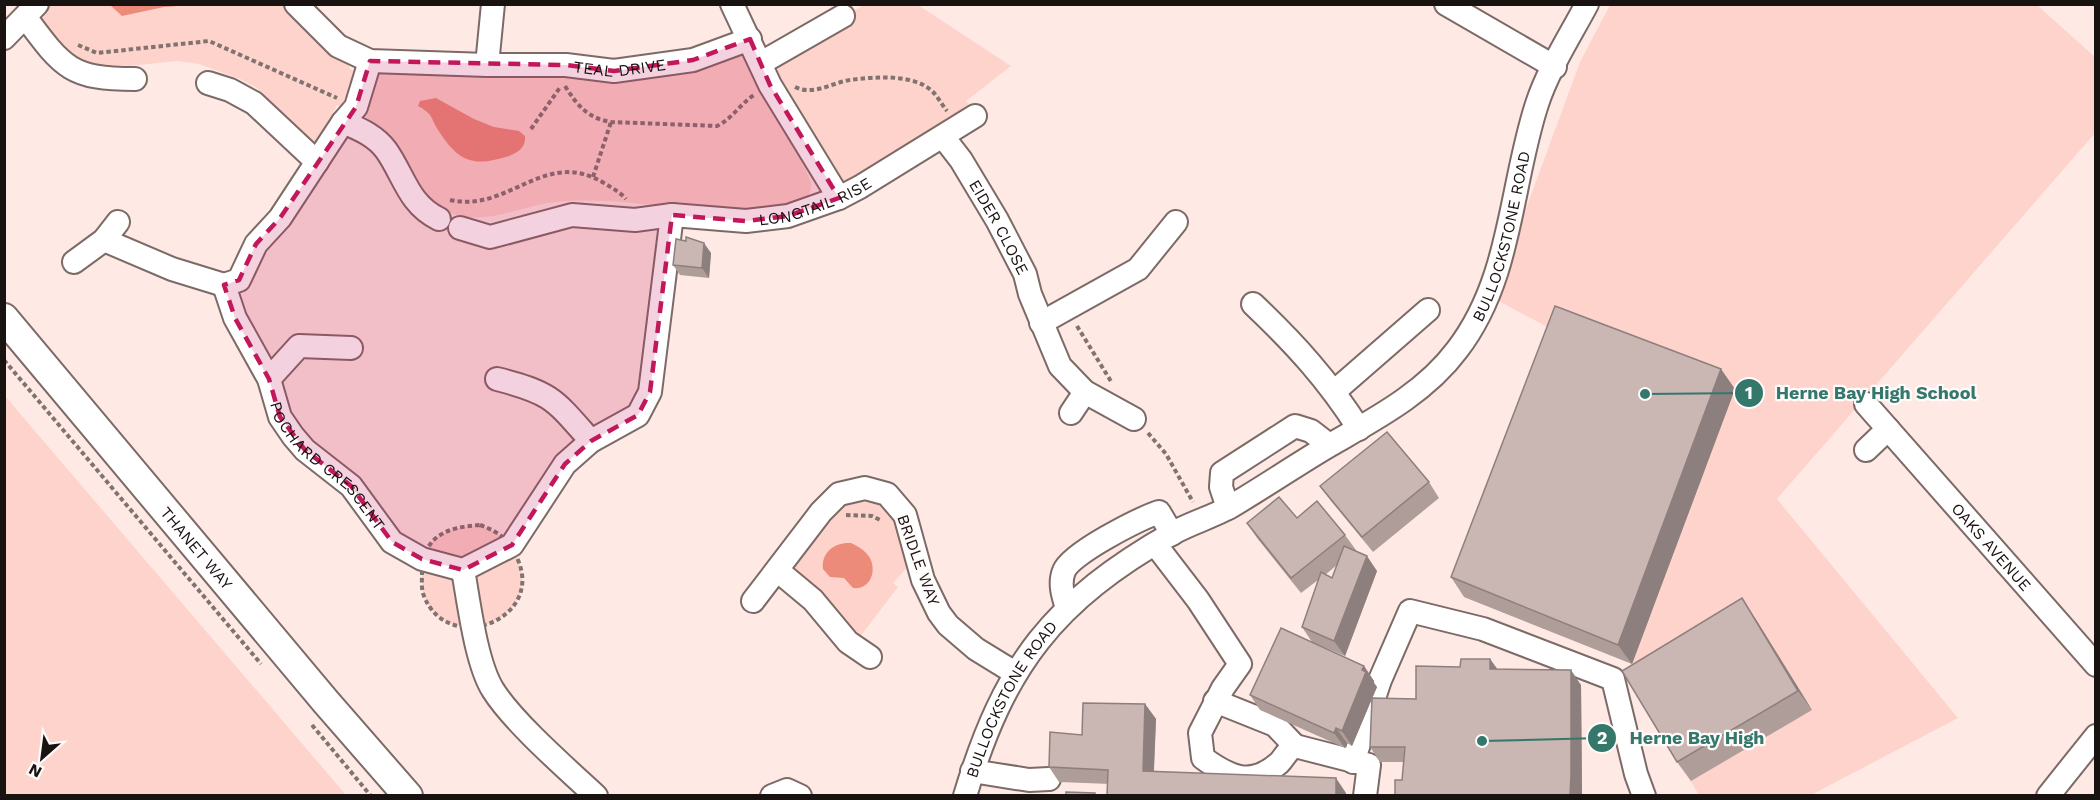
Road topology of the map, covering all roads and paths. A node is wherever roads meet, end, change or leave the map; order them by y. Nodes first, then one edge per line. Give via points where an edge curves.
1 (493, 4) edge
2 (732, 4) edge
3 (1446, 4) edge
4 (1587, 4) edge
5 (299, 6) edge
6 (32, 11) edge
7 (843, 16) dead end
8 (4, 38) edge
9 (750, 39) junction
10 (370, 61) junction
11 (761, 63) junction
12 (487, 65) junction
13 (1555, 67) junction
14 (135, 79) dead end
15 (208, 83) dead end
16 (770, 85) junction
17 (343, 122) junction
18 (611, 122) junction
19 (959, 127) junction
20 (531, 129) dead end
21 (317, 162) junction
22 (593, 177) dead end
23 (839, 198) junction
24 (672, 215) junction
25 (439, 219) dead end
26 (1176, 222) dead end
27 (460, 228) dead end
28 (74, 262) dead end
29 (224, 285) junction
30 (1253, 304) dead end
31 (1066, 309) junction
32 (1428, 310) dead end
33 (4, 318) edge
34 (1041, 323) junction
35 (351, 348) dead end
36 (4, 360) edge
37 (497, 379) dead end
38 (269, 380) junction
39 (1116, 389) dead end
40 (1335, 391) junction
41 (1085, 392) junction
42 (1866, 404) dead end
43 (1071, 413) dead end
44 (1134, 419) joint
45 (1359, 429) junction
46 (1888, 429) junction
47 (591, 441) junction
48 (1329, 446) junction
49 (1866, 450) dead end
50 (1228, 508) junction
51 (840, 515) dead end
52 (1202, 519) junction
53 (1164, 539) junction
54 (512, 545) junction
55 (914, 546) junction
56 (422, 559) junction
57 (463, 570) junction
58 (777, 570) junction
59 (753, 601) dead end
60 (1067, 608) junction
61 (474, 625) junction
62 (870, 657) dead end
63 (2096, 665) edge
64 (264, 668) dead end
65 (1015, 673) junction
66 (1215, 701) junction
67 (310, 722) dead end
68 (2096, 736) edge
69 (1295, 746) junction
70 (1353, 762) junction
71 (972, 771) junction
72 (1049, 779) edge
73 (591, 788) edge
74 (393, 791) edge
75 (772, 795) edge
76 (800, 795) edge
77 (965, 795) edge
78 (1365, 795) edge
79 (1644, 795) edge
80 (2048, 795) edge

1 - 12 street
2 - 9 street
3 - 13 street
4 - 13 street, BULLOCKSTONE ROAD
5 - 10 street, TEAL DRIVE via 338,46
6 - 8 street
6 - 14 street via 63,62 80,74
7 - 11 street
9 - 11 street
9 - 12 street, TEAL DRIVE via 693,60 614,71 566,65
10 - 12 street, TEAL DRIVE
10 - 17 street via 356,107
11 - 16 street
13 - 45 street, BULLOCKSTONE ROAD via 1537,103 1504,249 1483,306 1458,350 1435,374
15 - 21 street via 254,103
16 - 18 path via 742,102 729,120 717,126
16 - 19 path via 779,80 811,91 849,80 911,81 933,92
16 - 23 street
17 - 21 street
17 - 25 street via 371,134 386,150 411,197
18 - 20 path via 597,120 585,112 562,82
18 - 22 path
19 - 23 street, LONGTAIL RISE
19 - 34 street, EIDER CLOSE via 961,160 1025,274
21 - 29 street via 280,218 256,244 238,280
23 - 24 street, LONGTAIL RISE via 788,216 746,221
24 - 27 street, LONGTAIL RISE via 634,220 572,215 490,237
24 - 47 street via 650,392 638,415
26 - 31 street via 1137,269
28 - 29 street via 111,231 172,269
29 - 38 street, POCHARD CRESCENT via 235,318
30 - 40 street via 1301,350
31 - 34 street
31 - 39 path
32 - 40 street
33 - 74 main road, THANET WAY
34 - 41 street, EIDER CLOSE via 1060,366
35 - 38 street, POCHARD CRESCENT via 299,346
36 - 64 path
37 - 47 street via 537,390 555,400
38 - 56 street, POCHARD CRESCENT via 280,417 293,436 351,486 392,542
40 - 45 street
41 - 43 street
41 - 44 street, EIDER CLOSE
42 - 46 street, OAKS AVENUE
44 - 52 path via 1166,454
45 - 48 street, BULLOCKSTONE ROAD
46 - 49 street
46 - 63 street, OAKS AVENUE
47 - 54 street via 565,464
48 - 50 street, BULLOCKSTONE ROAD
48 - 50 street via 1311,430 1295,426 1222,473 1221,487
50 - 52 street, BULLOCKSTONE ROAD
51 - 55 path via 872,516 894,528
52 - 53 street, BULLOCKSTONE ROAD
53 - 60 street, BULLOCKSTONE ROAD
53 - 60 street, BULLOCKSTONE ROAD via 1159,512 1135,521 1079,555 1064,570 1061,587
53 - 66 street via 1240,664
54 - 56 path via 497,531 480,525 465,526 436,537
54 - 57 street
54 - 61 path via 524,573 523,589 516,604 494,622
55 - 58 street, BRIDLE WAY via 905,514 887,494 865,488 839,494
55 - 65 street, BRIDLE WAY via 923,580 939,613 963,639
56 - 57 street, POCHARD CRESCENT
56 - 61 path via 422,593 434,616 458,628
57 - 61 street
58 - 59 street, BRIDLE WAY
58 - 62 street via 819,607 848,642
60 - 65 street, BULLOCKSTONE ROAD
61 - 73 street via 492,690
65 - 71 street, BULLOCKSTONE ROAD via 996,708
66 - 69 street via 1275,725
66 - 69 street via 1200,733 1203,758 1234,778 1254,777 1269,770
67 - 74 path
68 - 80 street
69 - 70 street
70 - 78 street via 1369,765
70 - 79 street via 1380,680 1410,611 1483,629 1613,679
71 - 72 street via 1029,780
71 - 77 street, BULLOCKSTONE ROAD
75 - 76 street via 787,790

